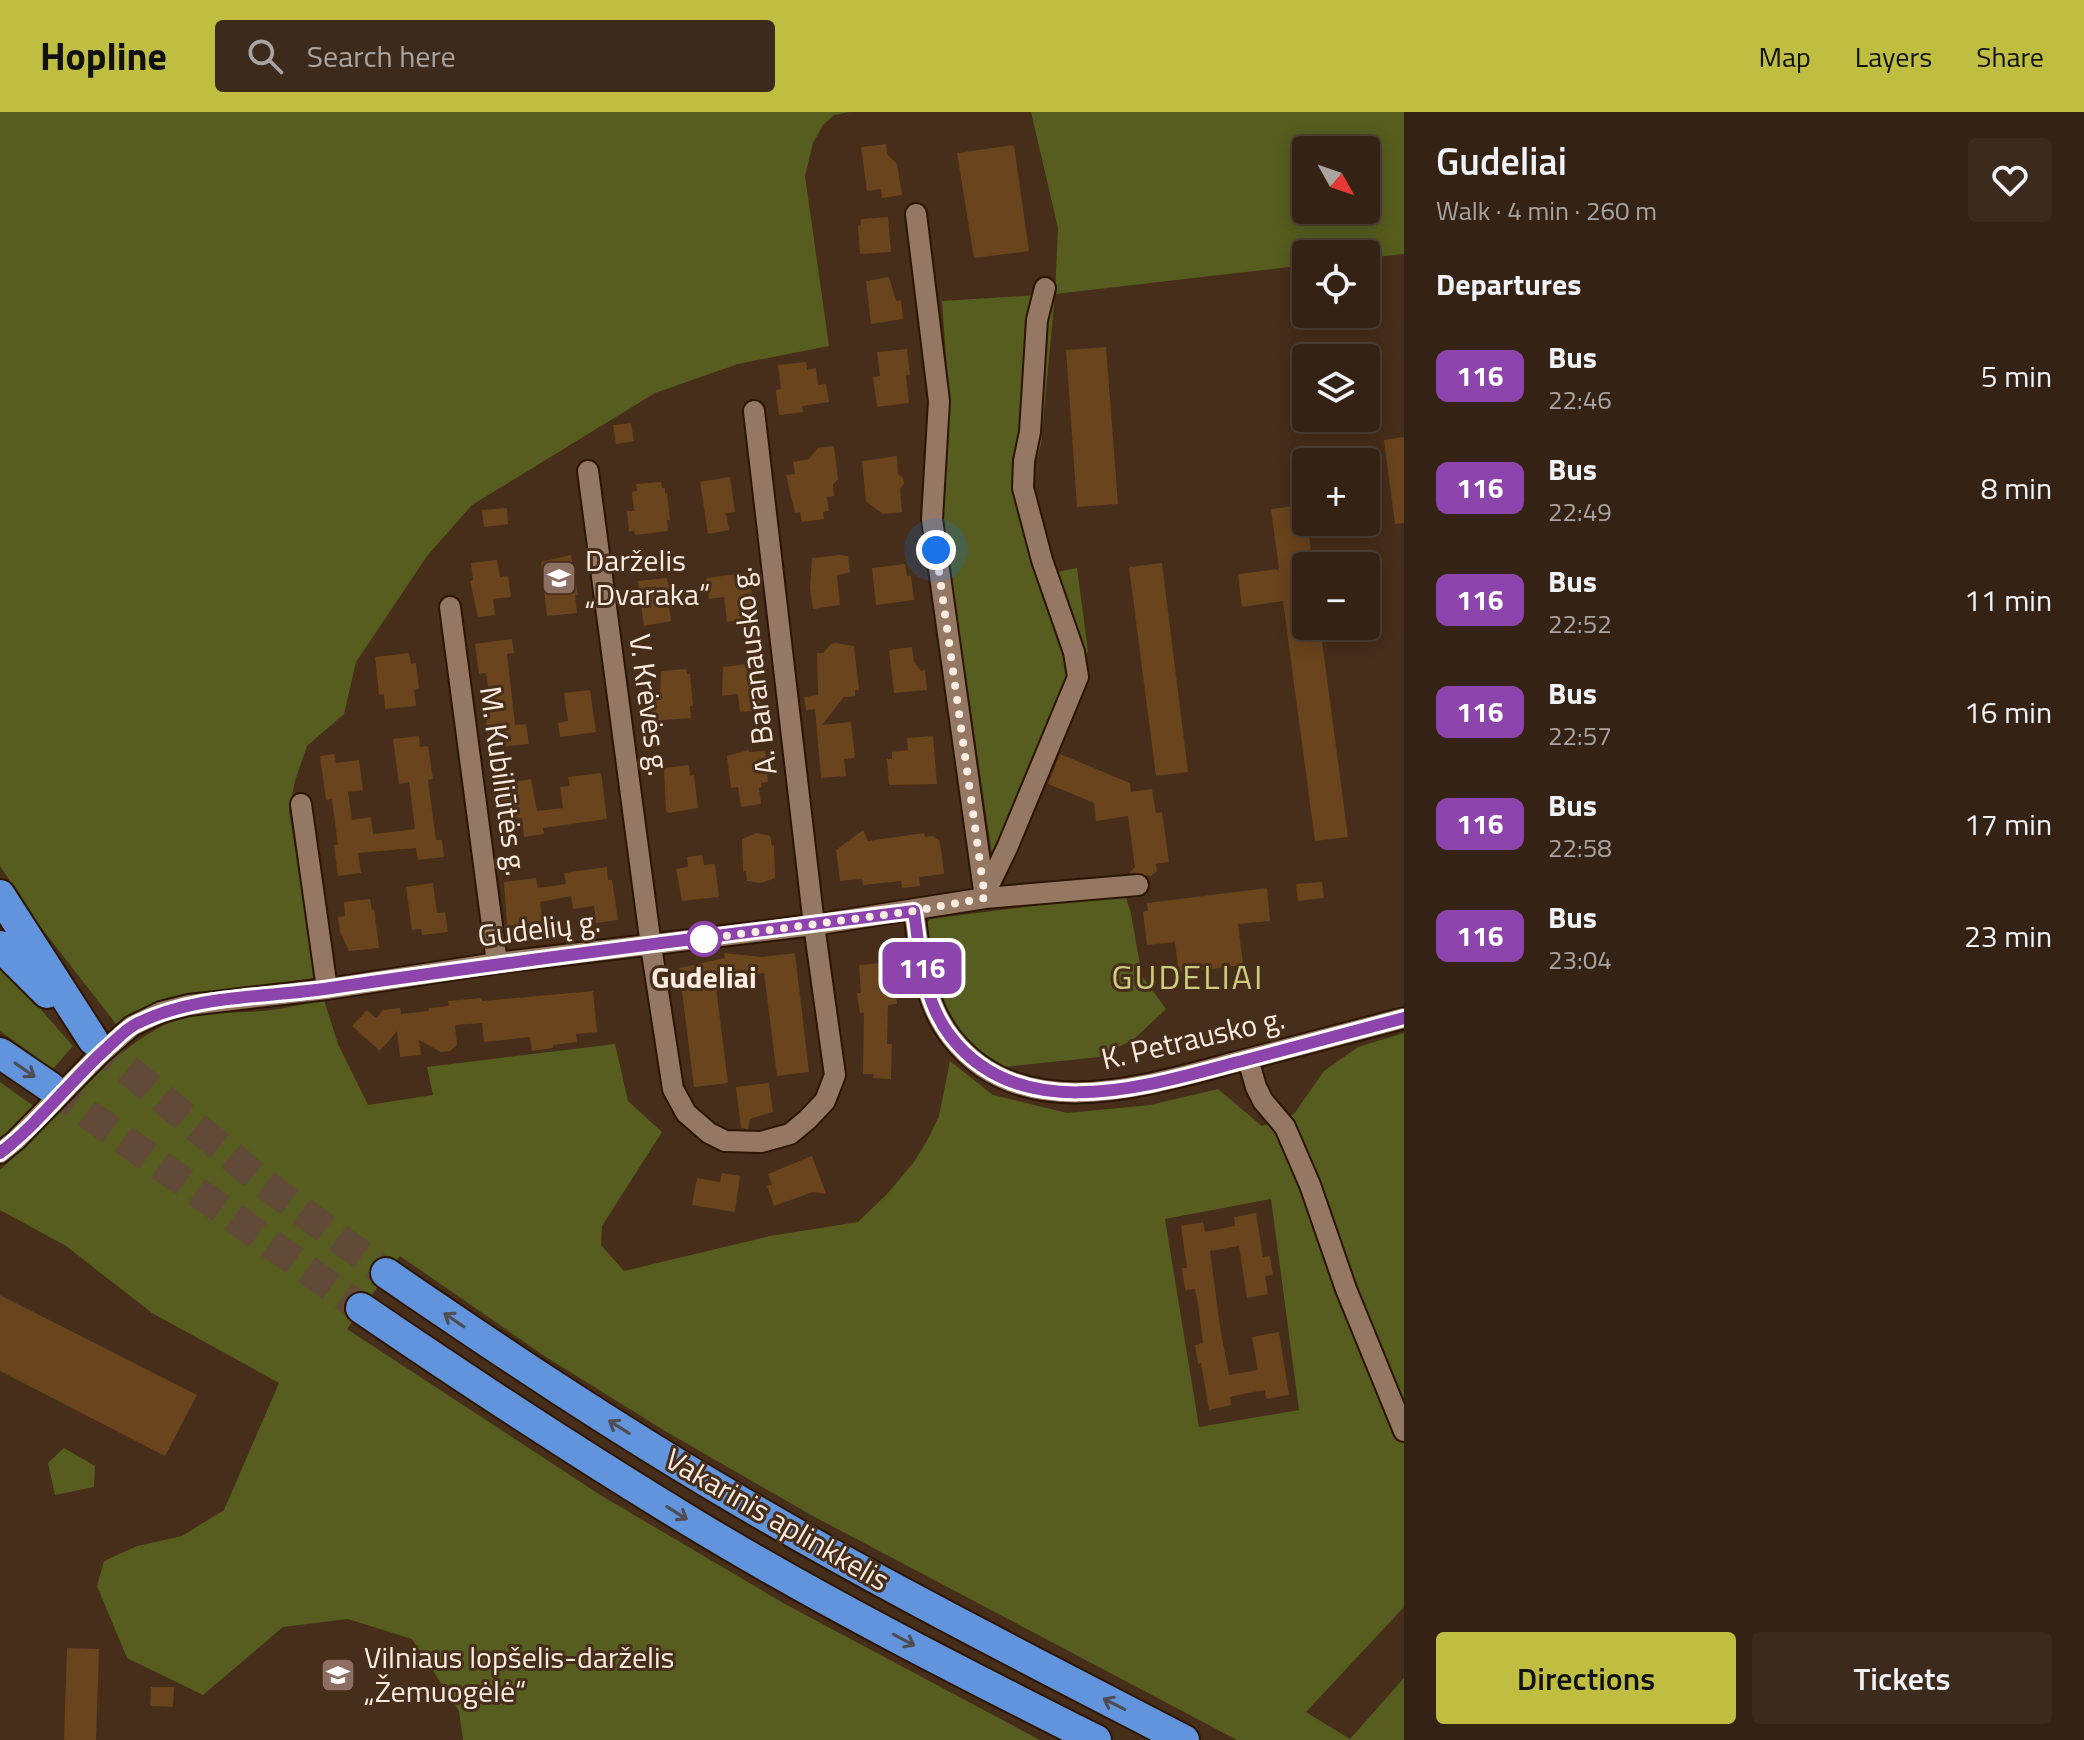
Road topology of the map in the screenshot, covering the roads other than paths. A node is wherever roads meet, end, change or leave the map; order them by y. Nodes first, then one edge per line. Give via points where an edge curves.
1 (916, 214) dead end
2 (1045, 288) dead end
3 (754, 411) dead end
4 (588, 471) dead end
5 (450, 607) dead end
6 (301, 804) dead end
7 (1138, 885) dead end
8 (984, 891) junction
9 (0, 895) edge
10 (914, 911) junction
11 (814, 925) junction
12 (0, 946) edge
13 (651, 946) junction
14 (497, 963) junction
15 (327, 989) junction
16 (1404, 1018) edge
17 (0, 1053) edge
18 (1248, 1059) junction
19 (50, 1087) tunnel mouth
20 (0, 1153) edge
21 (386, 1273) tunnel mouth
22 (361, 1308) tunnel mouth
23 (1404, 1431) edge
24 (1096, 1740) edge
25 (1184, 1740) edge

1 - 8 street via 939,401 932,519
2 - 8 street via 1037,320 1023,488 1078,677
3 - 11 street, A. Baranausko g.
4 - 13 street, V. Krėvės g.
5 - 14 street, M. Kubiliūtės g.
6 - 15 street
7 - 8 street, Gudelių g.
8 - 10 street, Gudelių g.
9 - 12 highway via 93,1040
10 - 11 street, Gudelių g.
10 - 18 street, K. Petrausko g. via 924,981 937,1015 969,1057 1000,1077 1066,1093 1101,1092 1146,1086
11 - 13 street, Gudelių g.
11 - 13 street, A. Baranausko g. via 835,1075 825,1101 807,1120 790,1134 761,1142 725,1141 696,1123 678,1102
13 - 14 street, Gudelių g.
14 - 15 street, Gudelių g.
15 - 20 street, Gudelių g. via 189,1005 132,1026
16 - 18 street, K. Petrausko g.
17 -> 19 highway
18 - 23 street via 1263,1101 1285,1127 1299,1158
25 -> 21 highway, Vakarinis aplinkkelis via 980,1635 724,1492
22 -> 24 highway, Vakarinis aplinkkelis via 698,1527

